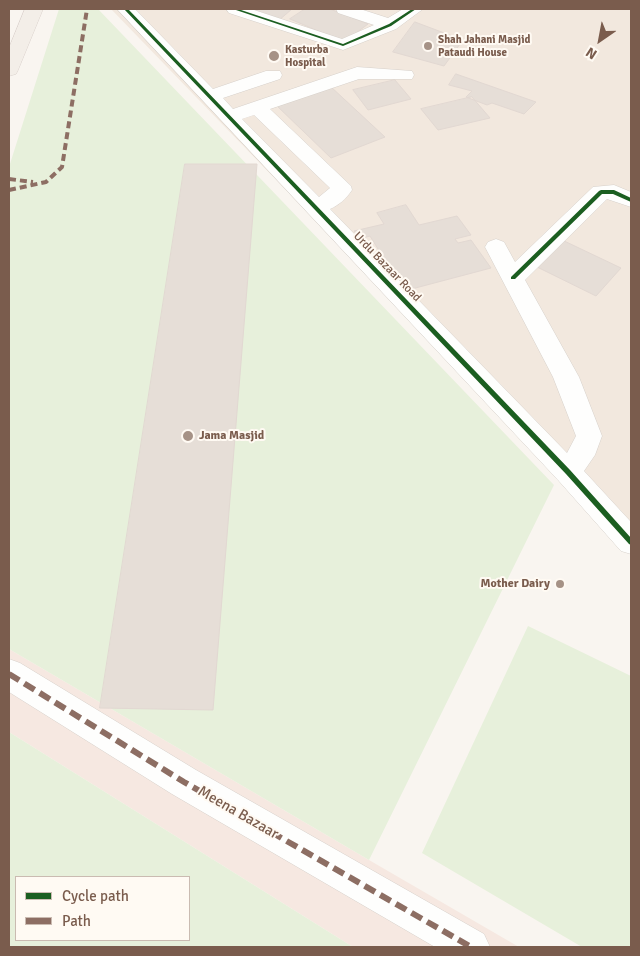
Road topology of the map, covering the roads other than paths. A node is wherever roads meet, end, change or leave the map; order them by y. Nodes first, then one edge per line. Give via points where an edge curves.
1 (34, 9) edge
2 (126, 9) edge
3 (235, 9) edge
4 (344, 9) edge
5 (414, 9) edge
6 (390, 25) junction
7 (9, 70) edge
8 (273, 75) dead end
9 (405, 75) dead end
10 (211, 96) junction
11 (257, 107) junction
12 (228, 117) junction
13 (631, 200) edge
14 (313, 207) junction
15 (496, 248) dead end
16 (513, 278) junction
17 (568, 472) junction
18 (631, 542) edge
19 (9, 674) edge
20 (471, 947) edge

1 - 7 main road
2 - 10 street, Urdu Bazaar Road
3 - 6 street via 343,45
4 - 6 street
5 - 6 street
8 - 10 street
9 - 11 street via 357,73
10 - 12 street, Urdu Bazaar Road
11 - 12 street
11 - 14 street via 340,186 338,195
12 - 14 street, Urdu Bazaar Road
13 - 16 street via 614,192 601,192
14 - 17 street, Urdu Bazaar Road
15 - 16 street
16 - 17 street via 566,376 589,436 586,447
17 - 18 street, Urdu Bazaar Road
19 - 20 street, Meena Bazaar via 184,782

